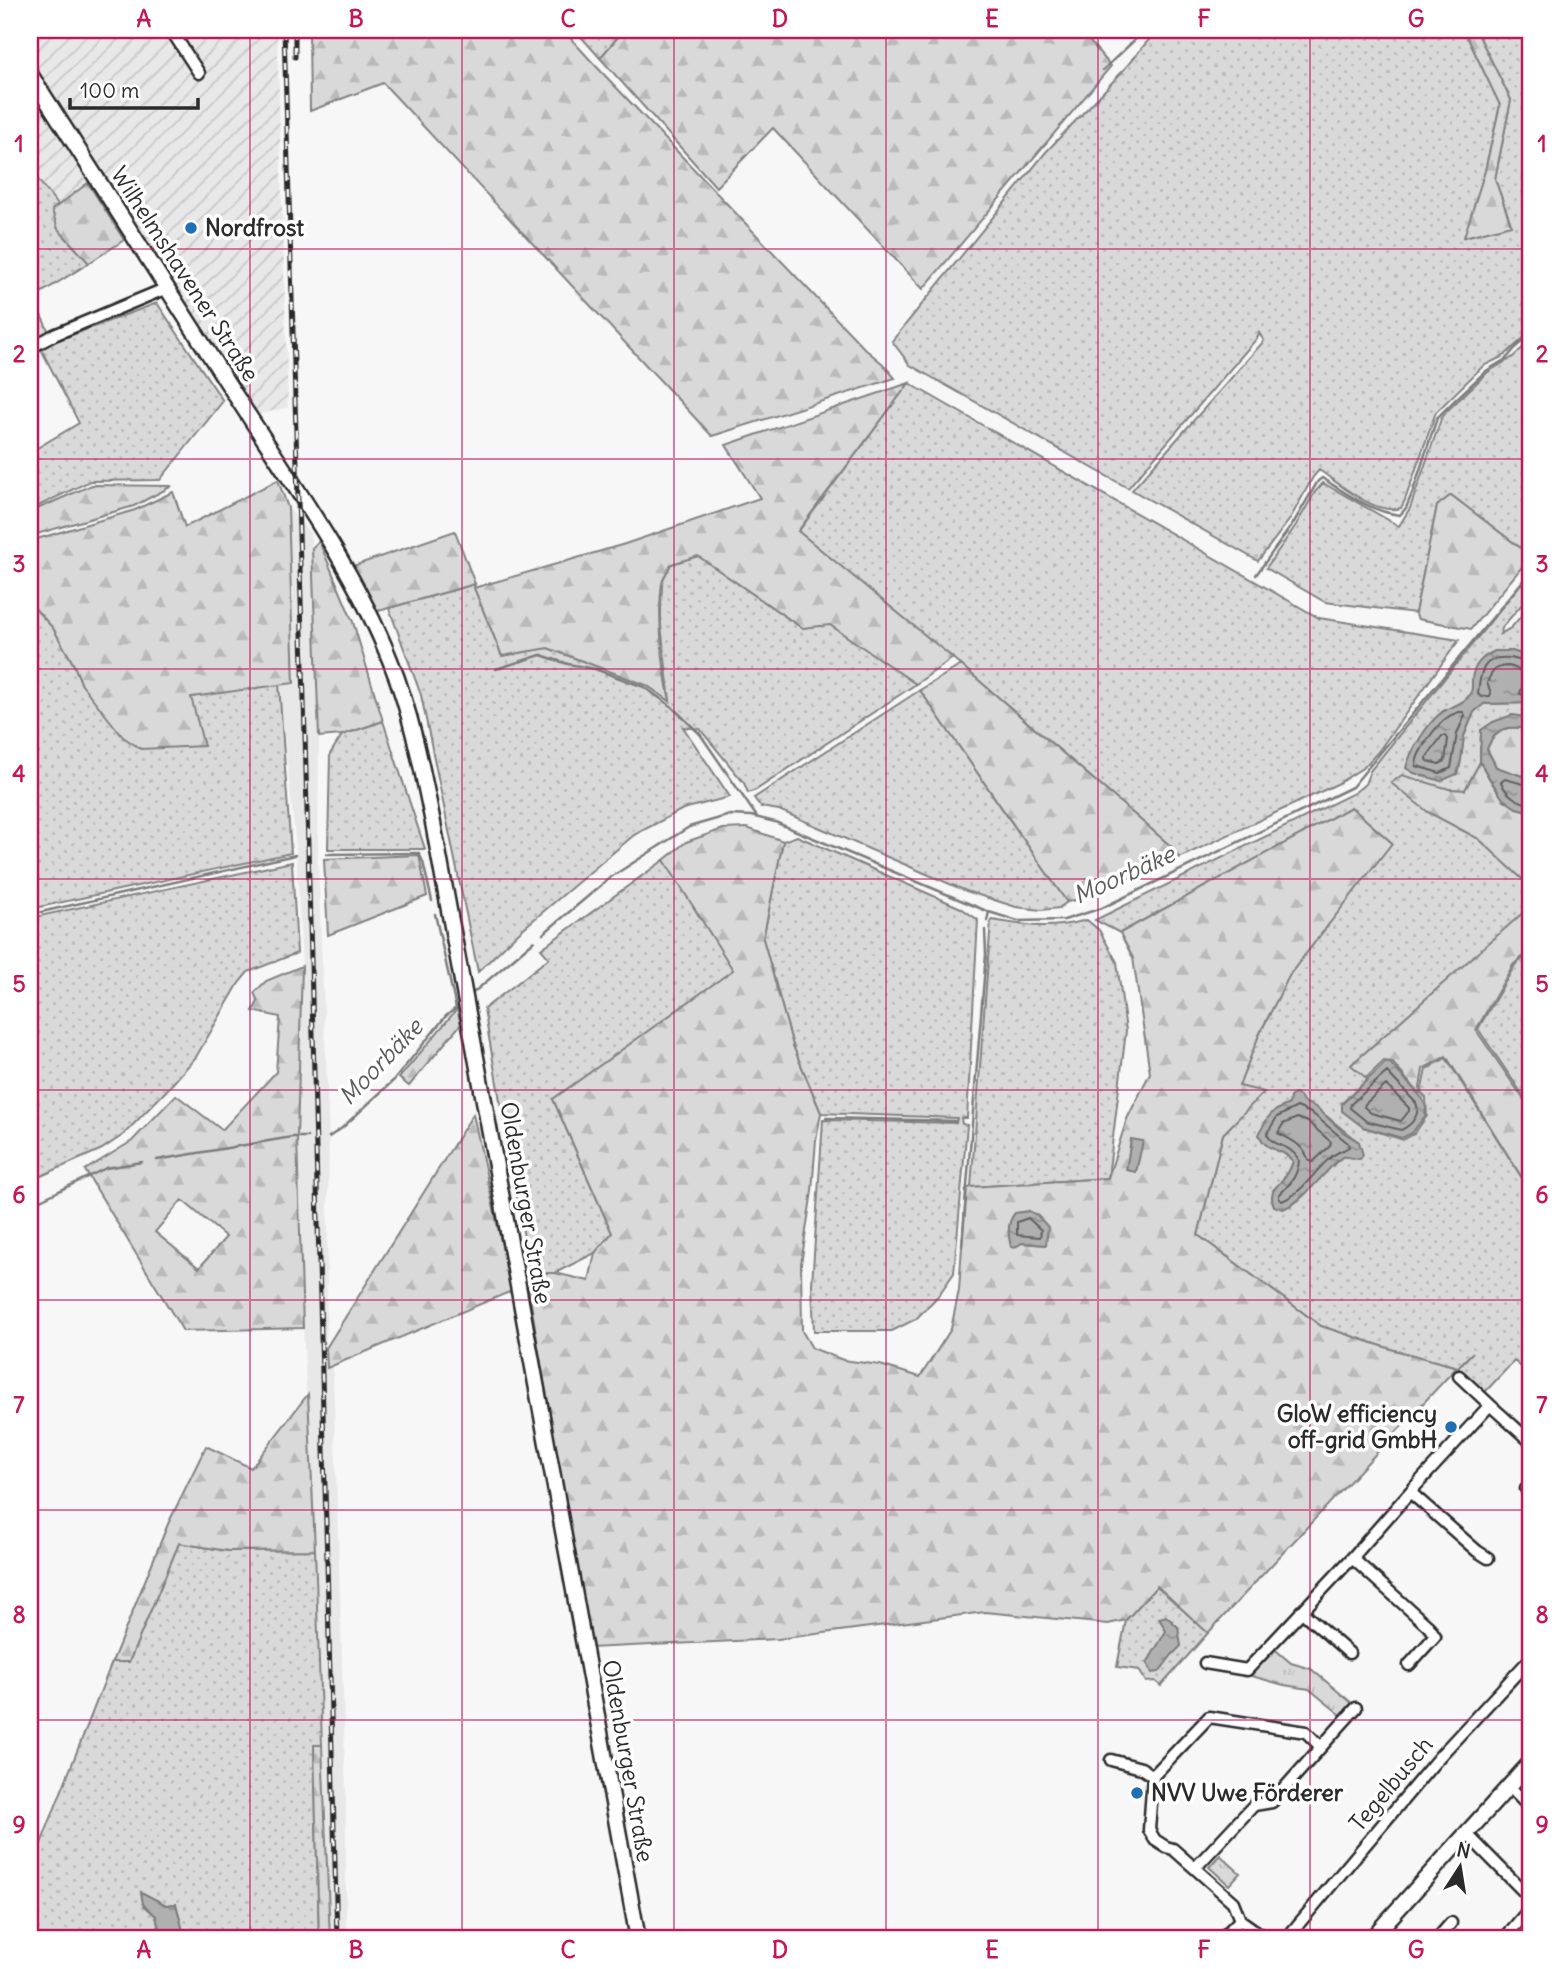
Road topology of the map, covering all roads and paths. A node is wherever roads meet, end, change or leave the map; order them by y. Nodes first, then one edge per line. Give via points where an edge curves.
1 (171, 30) edge
2 (198, 73) dead end
3 (30, 74) edge
4 (167, 288) junction
5 (30, 348) edge
6 (303, 498) joint
7 (1459, 1376) dead end
8 (1490, 1405) junction
9 (1531, 1442) edge
10 (1410, 1492) junction
11 (1352, 1558) junction
12 (1488, 1558) dead end
13 (1301, 1611) junction
14 (1349, 1653) dead end
15 (1531, 1658) edge
16 (1205, 1662) dead end
17 (1409, 1665) dead end
18 (1356, 1708) dead end
19 (1321, 1747) junction
20 (1111, 1760) dead end
21 (1531, 1762) edge
22 (1153, 1776) junction
23 (1510, 1786) junction
24 (1531, 1809) edge
25 (1466, 1833) junction
26 (1196, 1867) junction
27 (1531, 1905) edge
28 (1240, 1920) junction
29 (1451, 1923) dead end
30 (638, 1939) edge
31 (1221, 1939) edge
32 (1267, 1939) edge
33 (1286, 1939) edge
34 (1371, 1939) edge
35 (1437, 1939) edge
36 (1504, 1939) edge

1 - 2 street
3 - 4 street, Wilhelmshavener Straße
4 - 5 street
4 - 6 street, Wilhelmshavener Straße
6 - 30 street, Oldenburger Straße via 344,565 391,662 425,780
7 - 8 street
8 - 9 street
8 - 10 street
10 - 11 street
10 - 12 street
11 - 13 street
11 - 17 street via 1435,1636
13 - 14 street
13 - 16 street via 1247,1670
15 - 33 street, Tegelbusch via 1440,1756
18 - 19 street
19 - 22 street via 1306,1732 1209,1717
19 - 26 street via 1272,1802 1254,1805
20 - 22 street
21 - 23 street
22 - 26 street via 1150,1835
23 - 24 street
23 - 25 street
25 - 27 street via 1530,1898
25 - 34 street
26 - 28 street via 1233,1902
27 - 36 street
28 - 31 street
28 - 32 street
29 - 35 street

